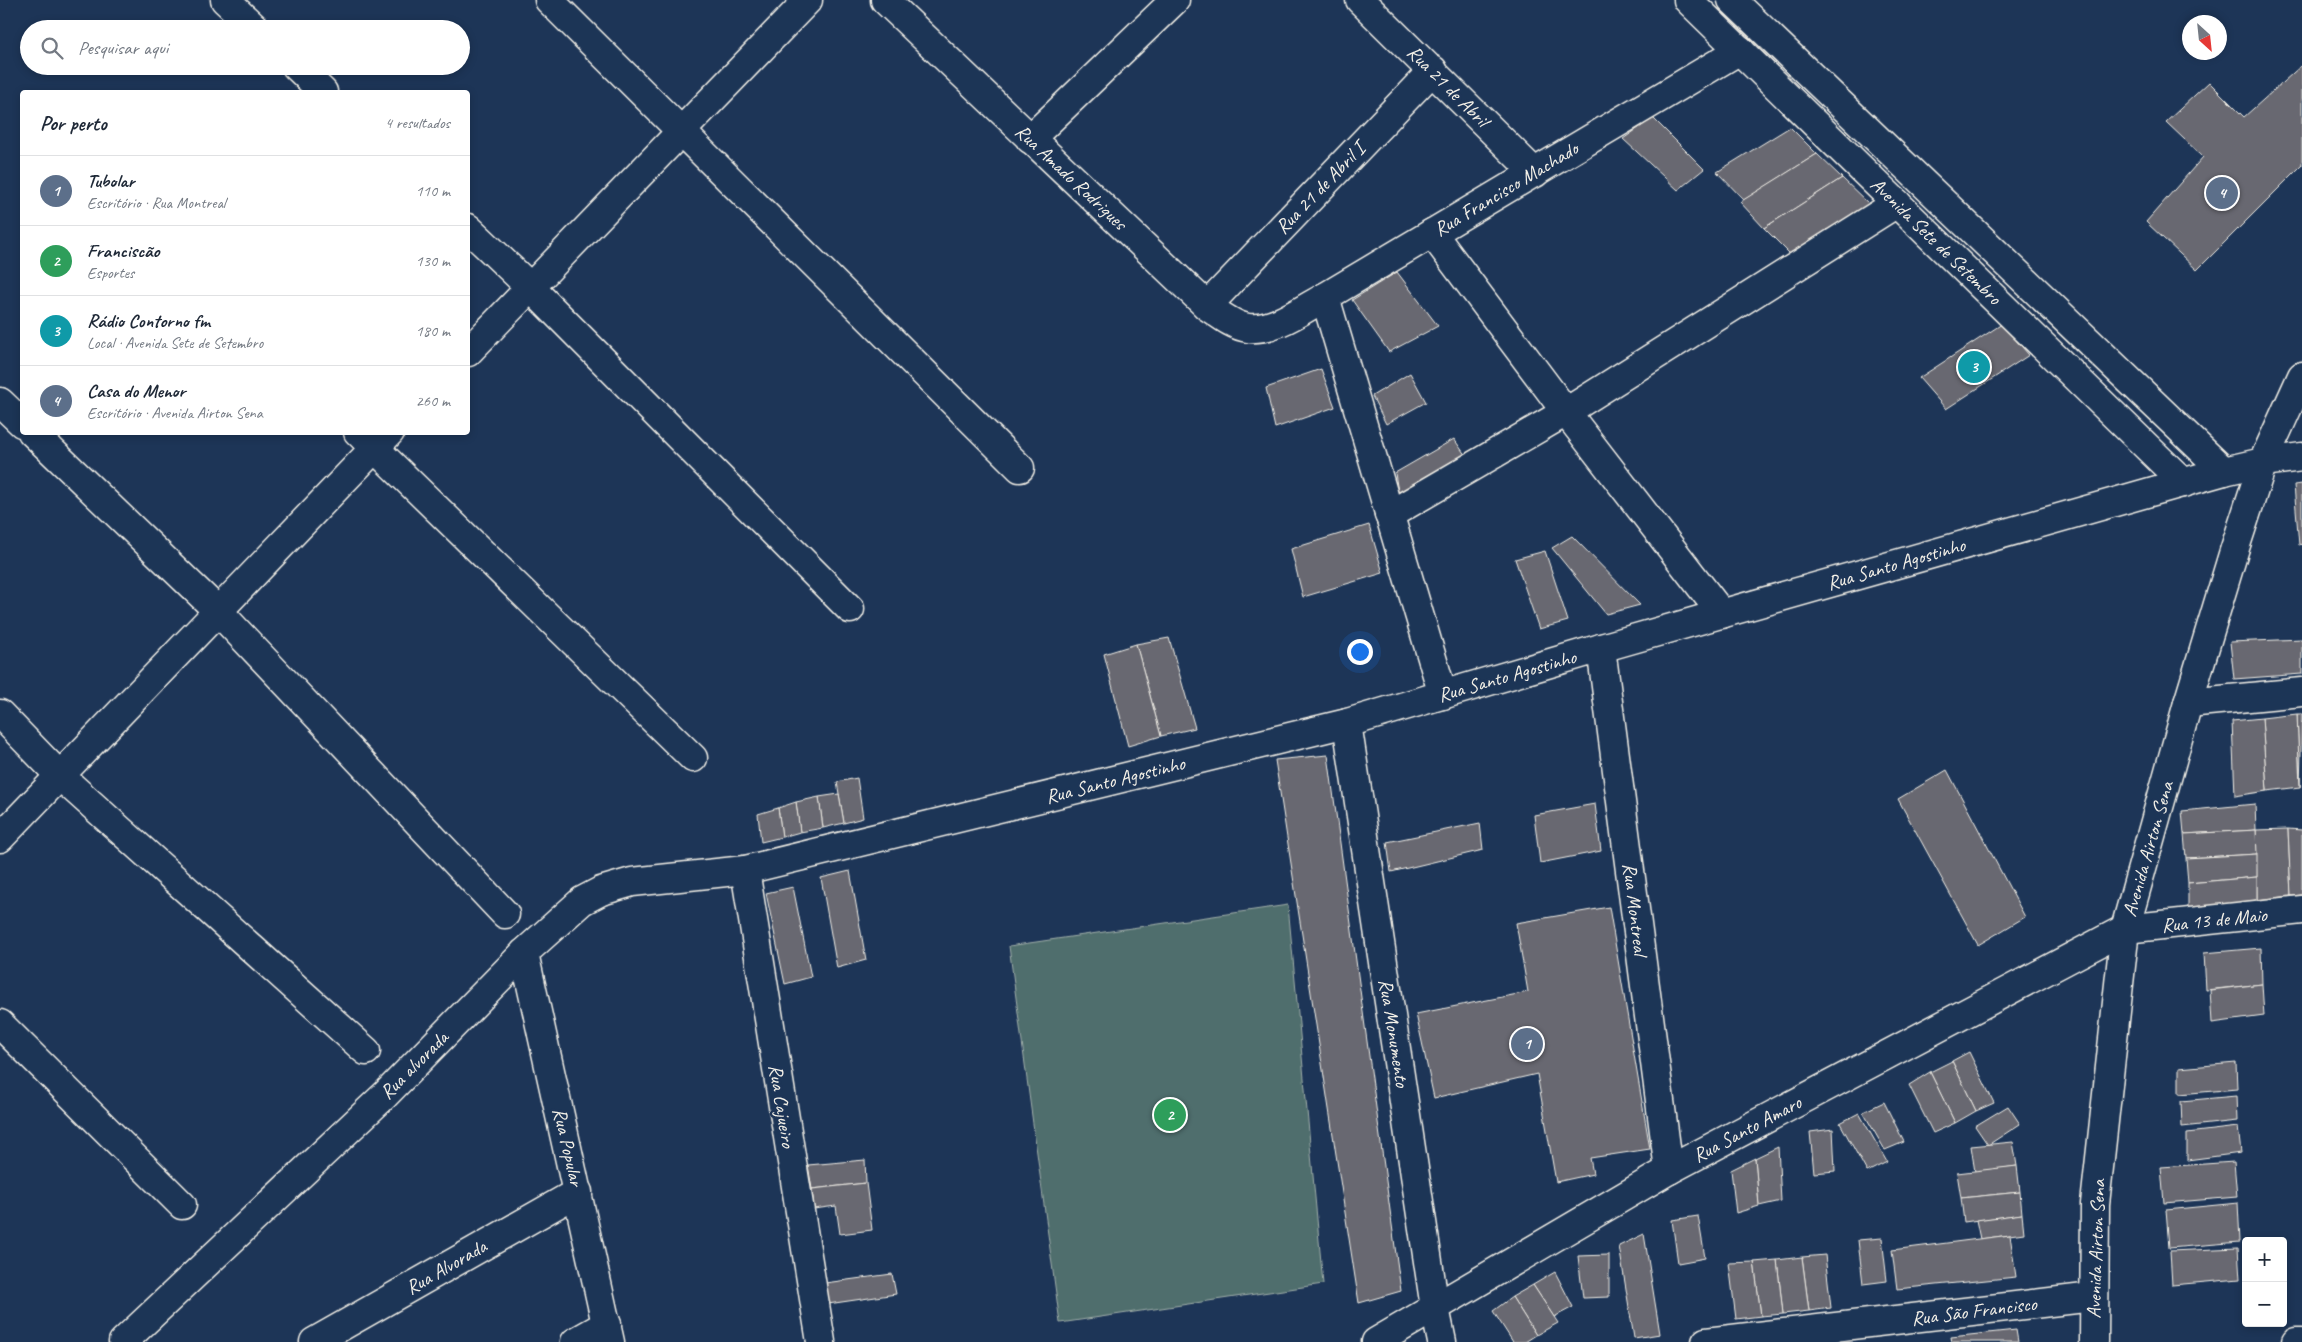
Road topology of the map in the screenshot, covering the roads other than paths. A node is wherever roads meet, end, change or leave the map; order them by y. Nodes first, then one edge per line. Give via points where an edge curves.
1 (225, 0) edge
2 (549, 0) edge
3 (808, 0) edge
4 (885, 0) edge
5 (1175, 0) edge
6 (1360, 0) edge
7 (1688, 0) edge
8 (1732, 0) edge
9 (246, 20) edge
10 (1740, 50) junction
11 (1434, 70) junction
12 (305, 75) edge
13 (321, 90) edge
14 (681, 130) junction
15 (1030, 140) junction
16 (1535, 172) junction
17 (1897, 203) junction
18 (470, 230) edge
19 (1432, 233) junction
20 (530, 287) junction
21 (1325, 297) junction
22 (1207, 306) junction
23 (1270, 326) joint
24 (470, 350) edge
25 (2302, 376) edge
26 (0, 402) edge
27 (1566, 412) junction
28 (20, 421) edge
29 (35, 435) edge
30 (374, 438) edge
31 (2302, 457) edge
32 (2262, 462) junction
33 (1020, 468) dead end
34 (2224, 472) junction
35 (2184, 483) junction
36 (1389, 515) junction
37 (850, 609) dead end
38 (218, 611) junction
39 (1722, 614) junction
40 (1601, 648) junction
41 (2302, 692) edge
42 (1443, 695) junction
43 (2188, 703) junction
44 (0, 714) edge
45 (1347, 723) junction
46 (693, 758) dead end
47 (60, 776) junction
48 (0, 838) edge
49 (746, 870) junction
50 (2302, 910) edge
51 (505, 914) dead end
52 (2125, 929) junction
53 (524, 953) junction
54 (0, 1024) edge
55 (366, 1052) dead end
56 (1669, 1170) junction
57 (578, 1192) junction
58 (182, 1205) dead end
59 (2093, 1297) junction
60 (1435, 1308) junction
61 (609, 1333) edge
62 (123, 1342) edge
63 (314, 1342) edge
64 (575, 1342) edge
65 (821, 1342) edge
66 (1376, 1342) edge
67 (1442, 1342) edge
68 (1706, 1342) edge
69 (2094, 1342) edge
70 (2296, 1342) edge
71 (2302, 1342) edge

1 - 9 street
2 - 14 street
3 - 14 street
4 - 15 street, Rua Amado Rodrigues
5 - 15 street
6 - 11 street, Rua 21 de Abril
7 - 10 street, Avenida Sete de Setembro
8 - 34 street, Avenida Sete de Setembro
10 - 16 street, Rua Francisco Machado
10 - 17 street, Avenida Sete de Setembro
11 - 16 street, Rua 21 de Abril
11 - 22 street, Rua 21 de Abril I
12 - 13 street
14 - 20 street
14 - 33 street
15 - 22 street, Rua Amado Rodrigues
16 - 19 street, Rua Francisco Machado
17 - 27 street
17 - 35 street, Avenida Sete de Setembro
18 - 20 street
19 - 21 street, Rua Francisco Machado
19 - 27 street
20 - 24 street
20 - 37 street
21 - 23 street, Rua Francisco Machado
21 - 36 street
22 - 23 street, Rua Amado Rodrigues via 1248,328
25 - 32 street, Avenida Airton Sena
26 - 28 street
27 - 36 street
27 - 39 street
29 - 38 street
30 - 38 street
30 - 46 street
31 - 32 street, Rua Santo Agostinho
32 - 34 street, Rua Santo Agostinho
32 - 43 street, Avenida Airton Sena
34 - 35 street, Rua Santo Agostinho
35 - 39 street, Rua Santo Agostinho
36 - 42 street
38 - 47 street
38 - 51 street
39 - 40 street, Rua Santo Agostinho
40 - 42 street, Rua Santo Agostinho
40 - 56 street, Rua Montreal
41 - 43 street
42 - 45 street, Rua Santo Agostinho
43 - 52 street, Avenida Airton Sena
44 - 47 street
45 - 49 street, Rua Santo Agostinho
45 - 60 street, Rua Monumento
47 - 48 street
47 - 55 street
49 - 53 street, Rua alvorada via 632,882 601,891 582,901
49 - 65 street, Rua Cajueiro
50 - 52 street, Rua 13 de Maio
52 - 56 street, Rua Santo Amaro
52 - 59 street, Avenida Airton Sena via 2094,1204
53 - 57 street, Rua Popular
53 - 62 street, Rua alvorada via 385,1094
54 - 58 street
56 - 60 street, Rua Santo Amaro
57 - 61 street, Rua Popular
57 - 63 street, Rua Alvorada
59 - 68 street, Rua São Francisco
59 - 69 street, Avenida Airton Sena
60 - 66 street, Rua Santo Amaro
60 - 67 street, Rua Monumento
61 - 64 street
70 - 71 street

